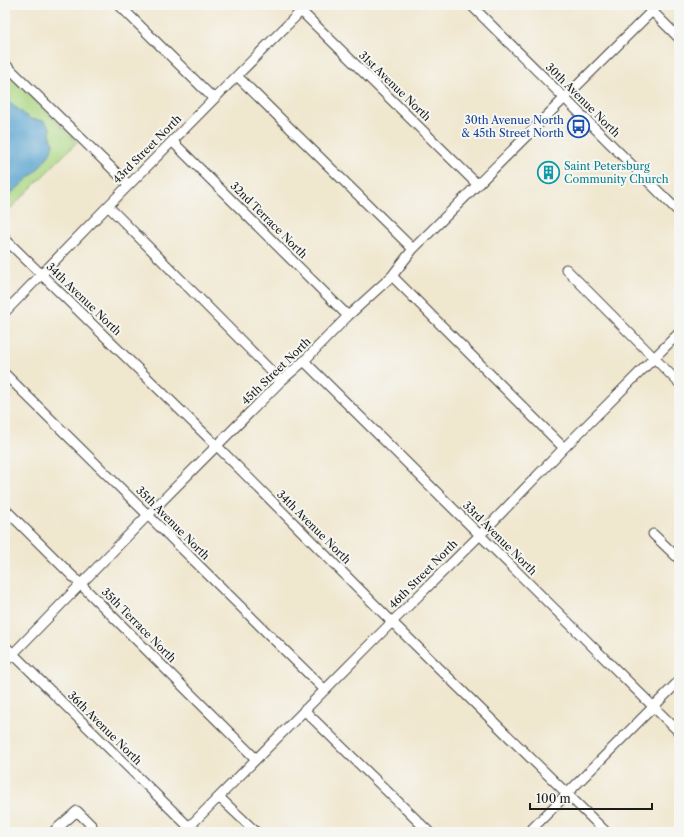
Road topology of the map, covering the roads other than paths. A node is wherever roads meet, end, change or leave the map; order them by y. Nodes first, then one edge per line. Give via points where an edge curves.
1 (119, 5) edge
2 (471, 5) edge
3 (301, 7) edge
4 (652, 7) edge
5 (679, 38) edge
6 (5, 64) edge
7 (237, 76) junction
8 (214, 99) junction
9 (565, 99) junction
10 (172, 141) junction
11 (129, 185) junction
12 (478, 185) junction
13 (108, 206) junction
14 (679, 212) edge
15 (5, 239) edge
16 (413, 250) junction
17 (566, 269) dead end
18 (42, 275) junction
19 (392, 276) junction
20 (5, 312) edge
21 (348, 316) junction
22 (679, 333) edge
23 (654, 358) junction
24 (304, 361) junction
25 (5, 374) edge
26 (281, 381) junction
27 (679, 383) edge
28 (216, 446) junction
29 (564, 448) junction
30 (5, 510) edge
31 (148, 515) junction
32 (653, 534) dead end
33 (480, 535) junction
34 (679, 560) edge
35 (81, 584) junction
36 (392, 622) junction
37 (5, 646) edge
38 (13, 654) junction
39 (5, 662) edge
40 (679, 681) edge
41 (325, 690) junction
42 (653, 706) junction
43 (304, 710) junction
44 (679, 732) edge
45 (256, 759) junction
46 (567, 794) junction
47 (219, 796) junction
48 (92, 826) dead end
49 (186, 830) edge
50 (53, 832) edge
51 (256, 832) edge
52 (429, 832) edge
53 (529, 832) edge
54 (606, 832) edge

1 - 8 street
2 - 9 street, 30th Avenue North
3 - 7 street, 43rd Street North
3 - 12 street, 31st Avenue North
4 - 5 street
4 - 9 street, 45th Street North
6 - 11 street
7 - 8 street, 43rd Street North
7 - 16 street
8 - 10 street, 43rd Street North
9 - 12 street, 45th Street North
9 - 14 street, 30th Avenue North
10 - 11 street, 43rd Street North
10 - 21 street, 32nd Terrace North
11 - 13 street, 43rd Street North
12 - 16 street, 45th Street North
13 - 18 street, 43rd Street North
13 - 26 street
15 - 18 street, 34th Avenue North
16 - 19 street, 45th Street North
17 - 23 street
18 - 20 street, 43rd Street North
18 - 28 street, 34th Avenue North
19 - 21 street, 45th Street North
19 - 29 street
21 - 24 street, 45th Street North
22 - 23 street, 46th Street North
23 - 27 street
23 - 29 street, 46th Street North
24 - 26 street, 45th Street North
24 - 33 street, 33rd Avenue North
25 - 31 street, 35th Avenue North
26 - 28 street, 45th Street North
28 - 31 street, 45th Street North
28 - 36 street, 34th Avenue North
29 - 33 street, 46th Street North
30 - 35 street, 35th Terrace North
31 - 35 street, 45th Street North
31 - 41 street, 35th Avenue North
32 - 34 street
33 - 36 street, 46th Street North
33 - 42 street, 33rd Avenue North
35 - 38 street, 45th Street North
35 - 45 street, 35th Terrace North
36 - 41 street, 46th Street North
36 - 46 street, 34th Avenue North
37 - 38 street, 36th Avenue North
38 - 39 street, 45th Street North
38 - 49 street, 36th Avenue North
40 - 42 street
41 - 43 street, 46th Street North
42 - 44 street, 33rd Avenue North
42 - 46 street
43 - 45 street, 46th Street North
43 - 52 street
45 - 47 street, 46th Street North
46 - 53 street
46 - 54 street, 34th Avenue North
47 - 49 street, 46th Street North
47 - 51 street
48 - 50 street via 76,811

